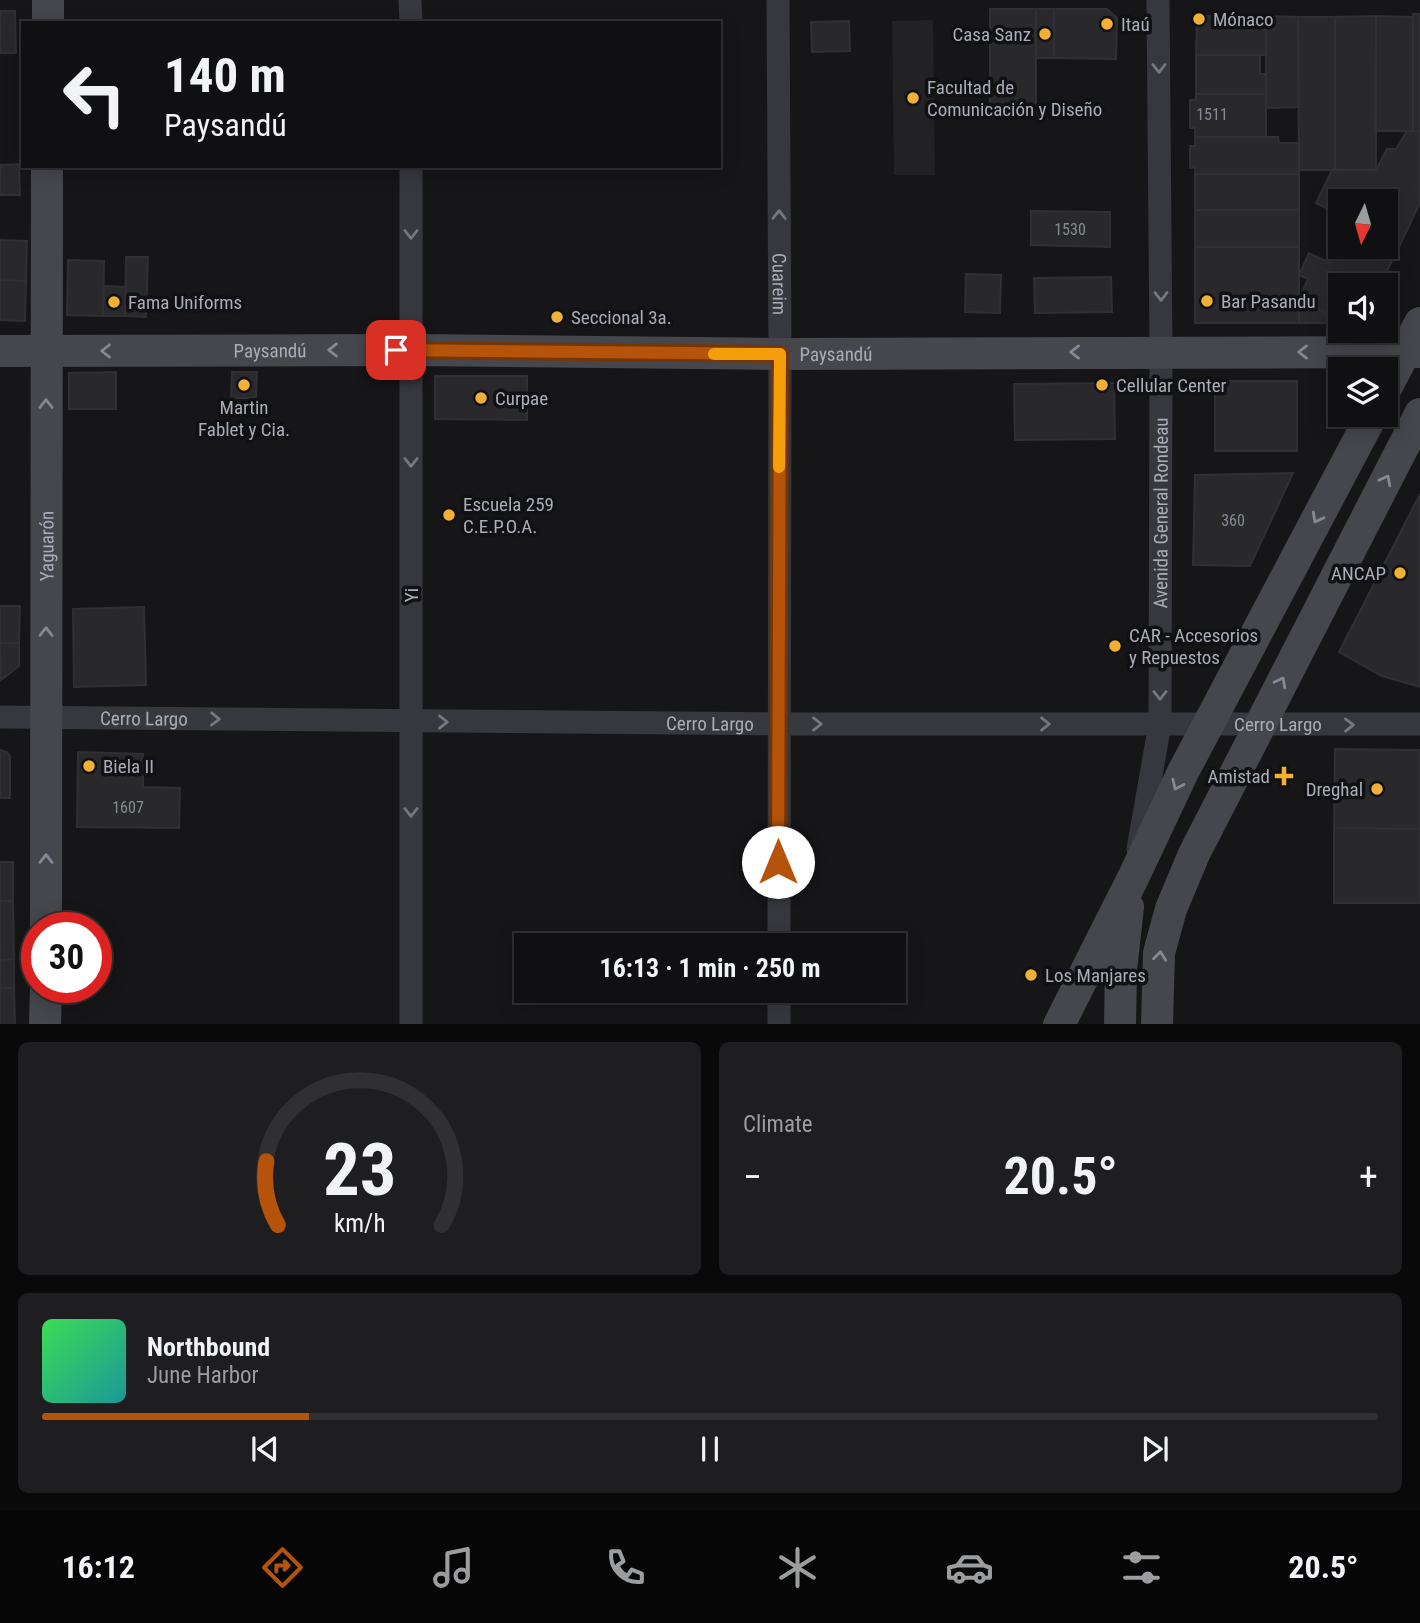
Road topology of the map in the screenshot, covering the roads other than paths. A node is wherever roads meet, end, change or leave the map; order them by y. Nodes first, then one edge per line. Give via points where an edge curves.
1 (48, 0) edge
2 (411, 0) edge
3 (778, 0) edge
4 (1158, 0) edge
5 (48, 21) edge
6 (411, 21) edge
7 (47, 168) edge
8 (411, 168) edge
9 (1420, 323) edge
10 (412, 350) junction
11 (0, 351) edge
12 (45, 351) junction
13 (1161, 352) junction
14 (1412, 352) edge
15 (780, 354) junction
16 (1398, 371) edge
17 (1420, 414) edge
18 (1366, 427) edge
19 (0, 717) edge
20 (47, 717) junction
21 (411, 722) junction
22 (778, 724) junction
23 (1160, 724) junction
24 (1208, 724) junction
25 (1420, 724) edge
26 (1259, 725) junction
27 (1133, 878) junction
28 (46, 912) edge
29 (779, 933) edge
30 (46, 1003) edge
31 (779, 1003) edge
32 (45, 1024) edge
33 (411, 1024) edge
34 (779, 1024) edge
35 (1059, 1024) edge
36 (1120, 1024) edge
37 (1157, 1024) edge

1 - 5 street
2 - 6 street
15 -> 3 street, Cuareim
4 -> 13 street, Avenida General Rondeau
7 - 12 street, Yaguarón
8 -> 10 street, Yi
9 - 14 street
10 -> 12 street, Paysandú
10 - 15 street, Paysandú
10 -> 21 street, Yi
11 - 12 street, Paysandú
20 -> 12 street, Yaguarón
14 -> 13 street, Paysandú
13 -> 15 street, Paysandú
13 -> 23 street, Avenida General Rondeau
14 - 16 street
15 - 22 street, Cuareim
26 -> 17 street
18 -> 24 street
19 - 20 street, Cerro Largo
20 -> 21 street, Cerro Largo
28 -> 20 street, Yaguarón
21 -> 22 street, Cerro Largo
21 -> 33 street, Yi
22 -> 23 street, Cerro Largo
22 - 29 street, Cuareim
23 - 24 street, Cerro Largo
23 - 27 street, Avenida General Rondeau
24 - 26 street, Cerro Largo
24 -> 27 street
26 -> 25 street, Cerro Largo
37 -> 26 street via 1160,953 1171,909
27 - 35 street
27 - 36 street, Avenida General Rondeau via 1124,937
30 - 32 street
31 - 34 street

